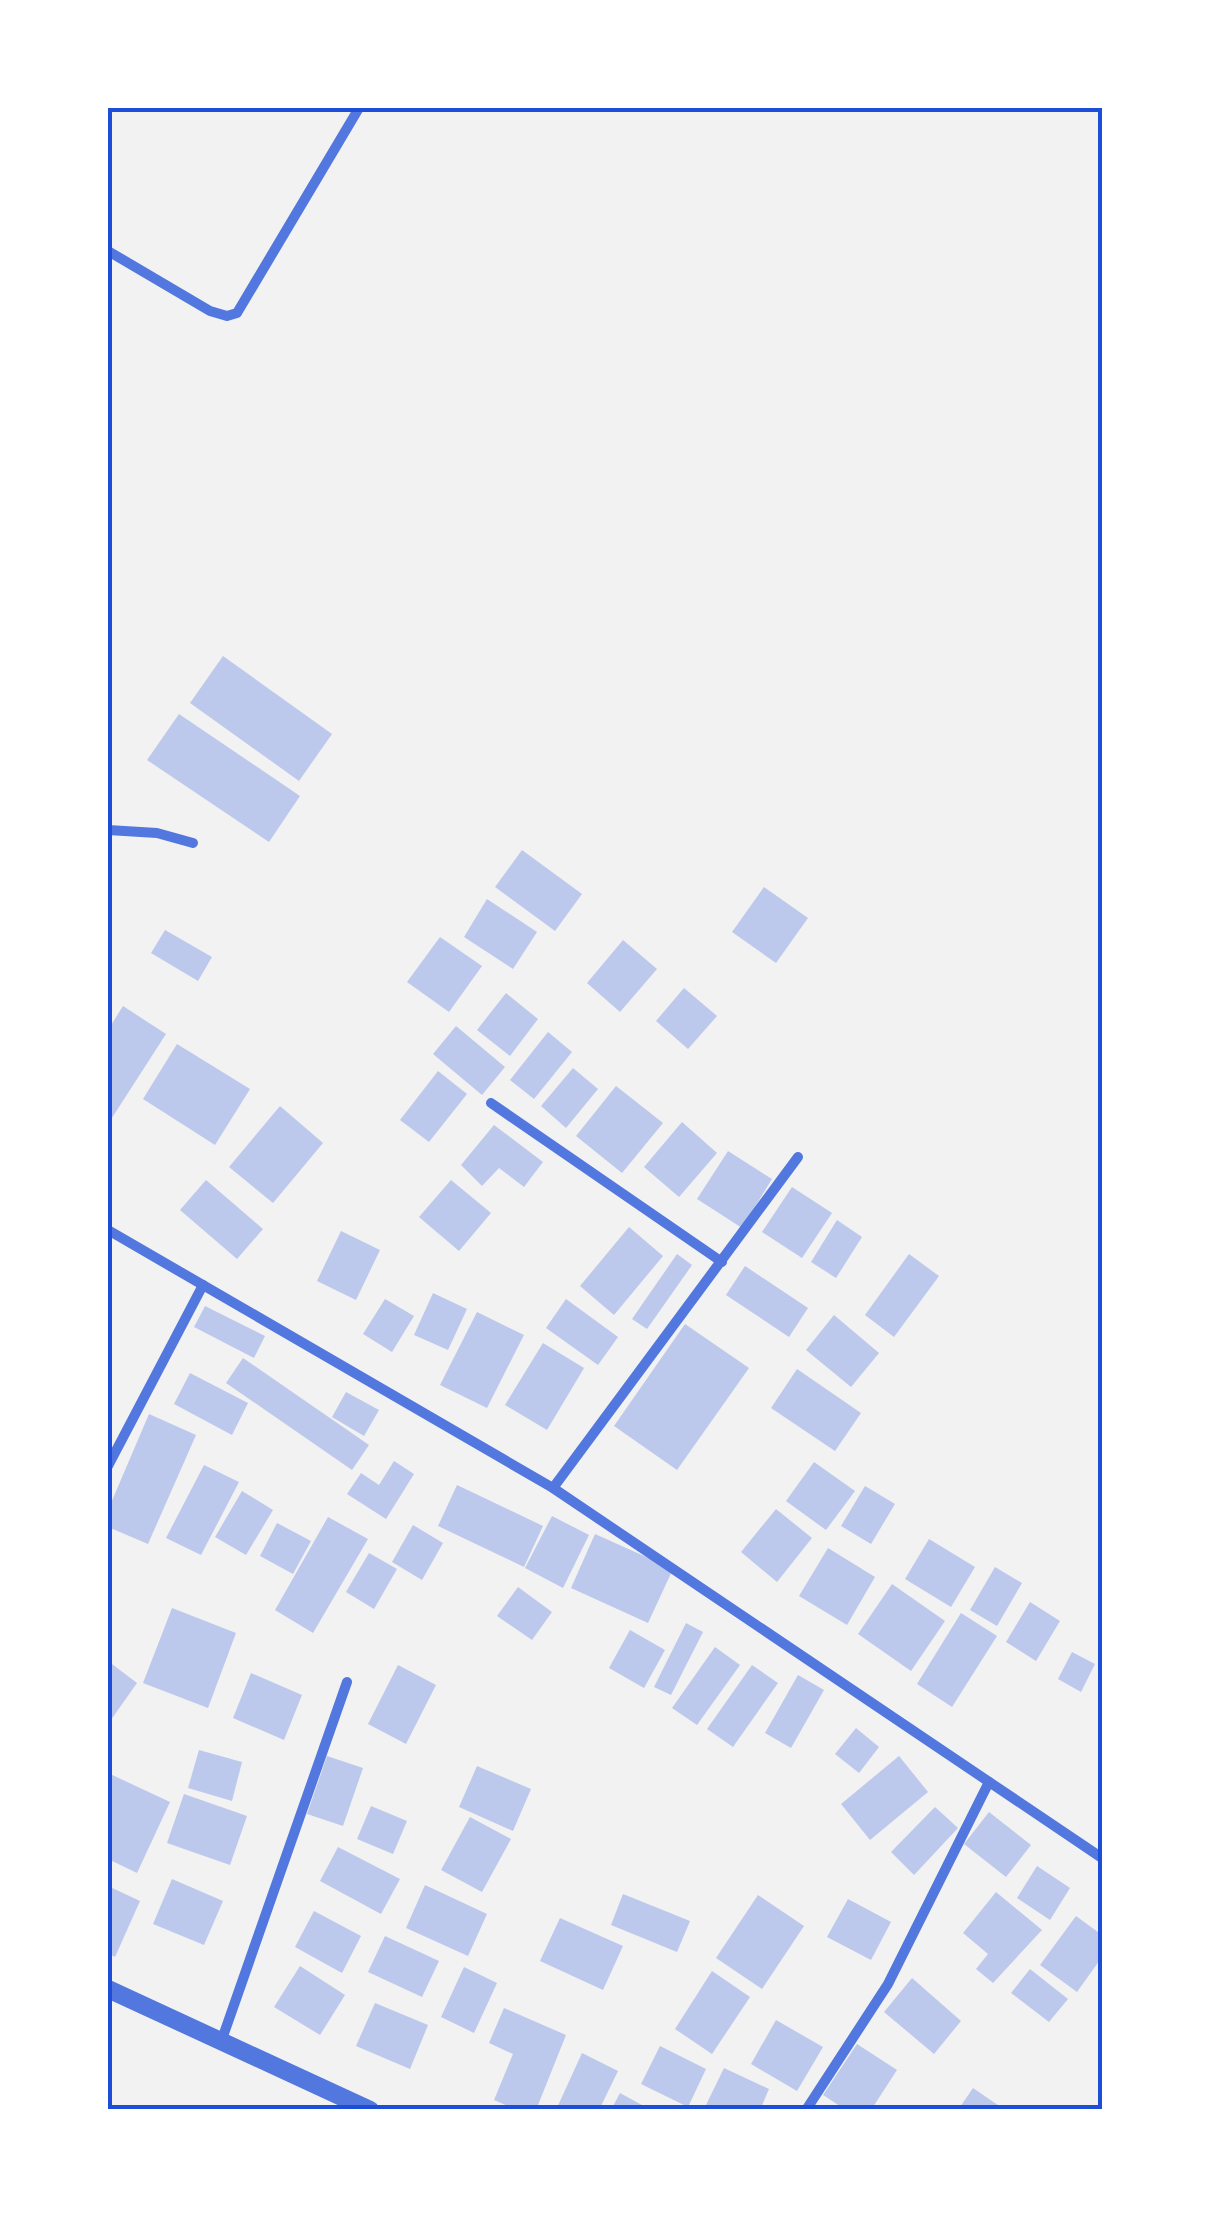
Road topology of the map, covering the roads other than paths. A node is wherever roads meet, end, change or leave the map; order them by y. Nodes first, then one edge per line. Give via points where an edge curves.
1 (359, 108) edge
2 (108, 252) edge
3 (108, 830) edge
4 (193, 843) dead end
5 (491, 1103) dead end
6 (798, 1157) dead end
7 (108, 1230) edge
8 (722, 1262) junction
9 (203, 1285) junction
10 (108, 1466) edge
11 (554, 1488) junction
12 (348, 1682) dead end
13 (989, 1782) junction
14 (1102, 1858) edge
15 (108, 1989) edge
16 (221, 2042) junction
17 (370, 2110) edge
18 (806, 2110) edge

1 - 2 street via 238,313 210,311
3 - 4 street
5 - 8 street
6 - 8 street
7 - 9 street
8 - 11 street
9 - 10 street
9 - 11 street
11 - 13 street
12 - 16 street
13 - 14 street
13 - 18 street via 855,2039
15 - 16 street
16 - 17 street

